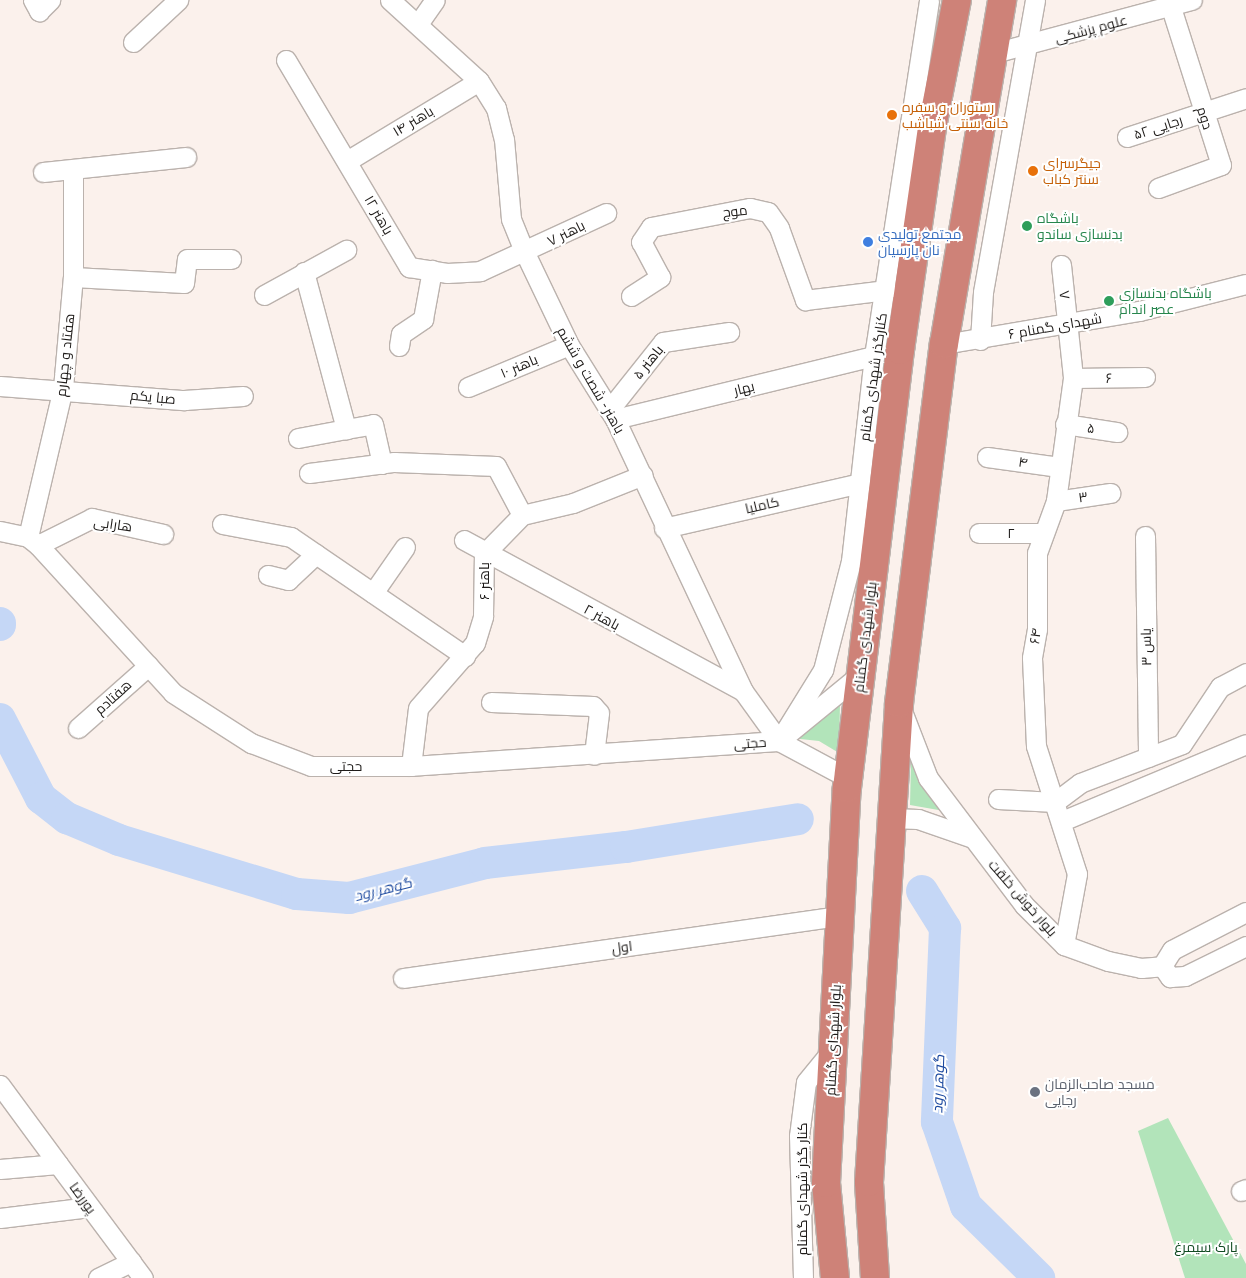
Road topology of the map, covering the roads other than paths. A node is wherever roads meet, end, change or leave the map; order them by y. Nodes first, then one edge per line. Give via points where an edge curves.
1 (178, 0) edge
2 (390, 0) edge
3 (435, 0) edge
4 (929, 0) edge
5 (957, 0) edge
6 (1002, 0) edge
7 (1035, 0) edge
8 (1192, 0) edge
9 (1171, 7) junction
10 (418, 24) junction
11 (133, 42) dead end
12 (1024, 47) junction
13 (990, 54) junction
14 (286, 60) dead end
15 (479, 81) junction
16 (1246, 98) edge
17 (1203, 112) junction
18 (1127, 137) dead end
19 (186, 157) dead end
20 (347, 161) junction
21 (73, 170) junction
22 (43, 172) dead end
23 (1158, 188) dead end
24 (606, 213) dead end
25 (346, 250) dead end
26 (525, 253) junction
27 (231, 259) dead end
28 (1061, 266) dead end
29 (432, 270) junction
30 (304, 272) junction
31 (73, 277) junction
32 (1246, 284) edge
33 (886, 290) junction
34 (264, 295) dead end
35 (631, 296) dead end
36 (1068, 324) junction
37 (729, 332) dead end
38 (980, 340) junction
39 (944, 344) junction
40 (569, 345) junction
41 (399, 346) dead end
42 (874, 356) junction
43 (1146, 377) dead end
44 (1074, 378) junction
45 (0, 386) edge
46 (468, 387) dead end
47 (63, 388) junction
48 (242, 396) dead end
49 (612, 414) junction
50 (1065, 424) junction
51 (878, 428) junction
52 (346, 429) junction
53 (1117, 432) dead end
54 (298, 438) dead end
55 (987, 457) dead end
56 (382, 464) junction
57 (1059, 467) junction
58 (309, 473) dead end
59 (642, 475) junction
60 (860, 483) junction
61 (1110, 493) dead end
62 (1056, 501) junction
63 (522, 515) junction
64 (222, 524) dead end
65 (664, 528) junction
66 (0, 531) edge
67 (979, 533) dead end
68 (1043, 533) junction
69 (163, 534) dead end
70 (1145, 536) dead end
71 (464, 540) dead end
72 (33, 541) junction
73 (405, 548) dead end
74 (316, 554) junction
75 (484, 554) junction
76 (851, 561) junction
77 (268, 575) dead end
78 (373, 593) junction
79 (868, 612) junction
80 (465, 656) junction
81 (148, 666) junction
82 (1246, 673) edge
83 (861, 674) junction
84 (742, 691) junction
85 (491, 702) dead end
86 (899, 703) junction
87 (78, 728) dead end
88 (779, 741) junction
89 (1182, 744) junction
90 (1246, 744) edge
91 (594, 755) junction
92 (1148, 757) junction
93 (411, 766) junction
94 (1192, 767) junction
95 (848, 778) junction
96 (998, 800) dead end
97 (1055, 802) junction
98 (890, 818) junction
99 (1062, 821) junction
100 (970, 837) junction
101 (1246, 912) edge
102 (841, 916) junction
103 (1064, 946) junction
104 (1246, 946) edge
105 (1162, 966) junction
106 (403, 978) dead end
107 (833, 1049) junction
108 (0, 1085) edge
109 (58, 1164) junction
110 (0, 1169) edge
111 (90, 1207) junction
112 (0, 1218) edge
113 (131, 1262) junction
114 (98, 1278) edge
115 (143, 1278) edge
116 (802, 1278) edge
117 (835, 1278) edge
118 (875, 1278) edge

1 - 11 street
2 - 10 street, باهنر - شصت و ششم
3 - 10 street
4 - 33 street, کنارگذر شهدای گمنام
5 - 51 highway, بلوار شهدای گمنام
6 - 13 highway
7 - 12 street
8 - 9 street, علوم پزشکی
9 - 12 street, علوم پزشکی
9 - 17 street, دوم
10 - 15 street, باهنر - شصت و ششم
12 - 13 street, علوم پزشکی
12 - 38 street via 983,292
13 - 39 highway
14 - 20 street, باهنر ۱۲
15 - 20 street, باهنر ۱۴
15 - 26 street, باهنر - شصت و ششم via 502,122 510,219
16 - 17 street, رجایی ۵۲
17 - 18 street, رجایی ۵۲
17 - 23 street, دوم via 1221,165
19 - 21 street
20 - 29 street, باهنر ۱۲ via 409,267
21 - 22 street
21 - 31 street, هفتاد و چهارم
24 - 26 street, باهنر ۷
25 - 30 street
26 - 29 street, باهنر ۱۲ via 480,271
26 - 40 street, باهنر - شصت و ششم
27 - 31 street via 187,259 184,283
28 - 36 street, ۸
29 - 41 street via 423,319 401,334
30 - 34 street
30 - 52 street
31 - 47 street, هفتاد و چهارم
32 - 36 street, شهدای گمنام ۶
33 - 35 street, موج via 805,300 779,228 768,212 750,208 651,227 641,242 660,278
33 - 42 street, کنارگذر شهدای گمنام
36 - 38 street, شهدای گمنام ۶
36 - 44 street, ۶۴
37 - 49 street, باهنر ۵ via 664,342
38 - 39 street, شهدای گمنام ۶
39 - 86 highway
40 - 46 street, باهنر ۱۰
40 - 49 street, باهنر - شصت و ششم
42 - 49 street, بهار
42 - 51 street, کنارگذر شهدای گمنام
43 - 44 street, ۶
44 - 50 street, ۶۴
45 - 47 street, صبا یکم
47 - 48 street, صبا یکم via 184,400
47 - 72 street, هفتاد و چهارم
49 - 59 street, باهنر - شصت و ششم
50 - 53 street, ۵
50 - 57 street, ۶۴
51 - 60 street, کنارگذر شهدای گمنام
51 - 79 highway, بلوار شهدای گمنام
52 - 54 street
52 - 56 street via 373,424
55 - 57 street, ۴
56 - 58 street
56 - 63 street via 496,466
57 - 62 street, ۶۴
59 - 63 street via 573,503
59 - 65 street, باهنر - شصت و ششم
60 - 65 street, کاملیا
60 - 76 street, کنارگذر شهدای گمنام
61 - 62 street, ۳
62 - 68 street, ۶۴
63 - 75 street, باهنر ۶
64 - 74 street via 291,537
65 - 84 street, باهنر - شصت و ششم
66 - 72 street
67 - 68 street, ۲
68 - 97 street, ۶۴ via 1037,553 1033,720 1036,746
69 - 72 street, هارابی via 92,518
70 - 92 street, یاس ۳
71 - 75 street, باهنر ۲
72 - 81 street, حجتی
73 - 78 street
74 - 77 street via 288,580
74 - 78 street
75 - 80 street, باهنر ۶ via 483,616
75 - 84 street, باهنر ۲
76 - 79 street
76 - 88 street, کنارگذر شهدای گمنام via 823,670
78 - 80 street
79 - 83 highway, بلوار شهدای گمنام
80 - 93 street, باهنر ۶ via 418,708
81 - 87 street, هفتادم
81 - 93 street, حجتی via 178,697 251,743 311,766
82 - 89 street via 1220,687
83 - 88 street, حجتی
83 - 95 highway, بلوار شهدای گمنام
84 - 88 street, باهنر - شصت و ششم
85 - 91 street via 593,706 599,713
86 - 98 highway
86 - 100 street, بلوار خوش خلقت via 928,778
88 - 91 street, حجتی
88 - 95 street, حجتی
89 - 92 street
89 - 94 street
90 - 94 street
91 - 93 street, حجتی
92 - 97 street via 1080,783
94 - 99 street
95 - 102 highway, بلوار شهدای گمنام
96 - 97 street
97 - 99 street, ۶۴
98 - 100 street via 918,819
98 - 118 highway via 869,1182
99 - 103 street, ۶۴ via 1077,874
100 - 103 street, بلوار خوش خلقت via 1024,905
101 - 105 street via 1172,950
102 - 106 street, اول
102 - 107 highway, بلوار شهدای گمنام
103 - 105 street, بلوار خوش خلقت via 1141,968
104 - 105 street via 1185,976 1170,977
107 - 116 street, کنار گذر شهدای گمنام via 806,1082 799,1136
107 - 117 highway, بلوار شهدای گمنام via 826,1183
108 - 109 street, پوررضا
109 - 110 street
109 - 111 street, پوررضا
111 - 112 street
111 - 113 street, پوررضا
113 - 114 street
113 - 115 street, پوررضا

